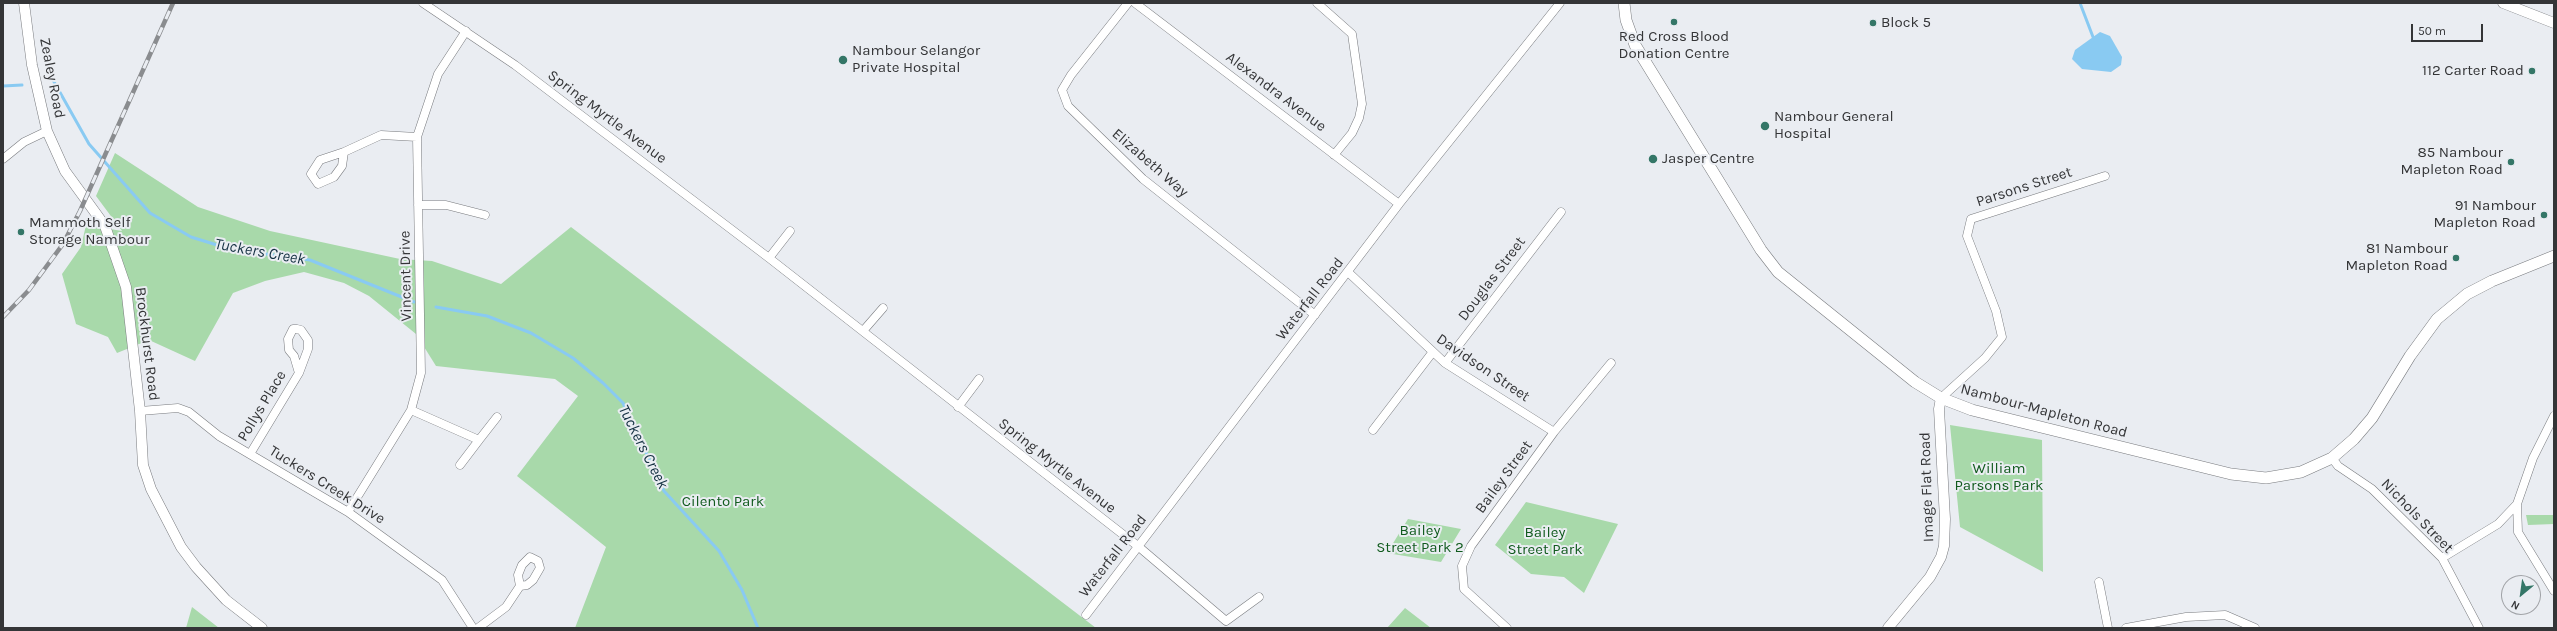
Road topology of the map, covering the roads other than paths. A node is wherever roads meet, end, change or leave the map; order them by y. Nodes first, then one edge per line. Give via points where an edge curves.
1 (24, 3) edge
2 (423, 3) edge
3 (1128, 3) edge
4 (1135, 3) edge
5 (1317, 3) edge
6 (1560, 3) edge
7 (1624, 3) edge
8 (2503, 3) edge
9 (2554, 24) edge
10 (466, 31) junction
11 (47, 131) junction
12 (417, 137) junction
13 (344, 152) dead end
14 (1334, 155) junction
15 (3, 159) edge
16 (2105, 176) dead end
17 (418, 204) junction
18 (1399, 204) junction
19 (1561, 212) dead end
20 (484, 215) dead end
21 (790, 231) dead end
22 (2554, 256) edge
23 (769, 258) junction
24 (1349, 273) junction
25 (883, 308) dead end
26 (1315, 315) junction
27 (863, 331) junction
28 (1432, 353) junction
29 (1445, 363) junction
30 (1611, 363) dead end
31 (298, 373) junction
32 (979, 379) dead end
33 (1941, 398) junction
34 (958, 407) junction
35 (411, 410) junction
36 (140, 411) junction
37 (2554, 416) edge
38 (497, 417) dead end
39 (1373, 430) dead end
40 (1554, 432) junction
41 (479, 440) junction
42 (250, 454) junction
43 (2332, 458) junction
44 (460, 465) dead end
45 (2516, 504) junction
46 (348, 512) junction
47 (1139, 547) junction
48 (2442, 558) junction
49 (2099, 582) dead end
50 (520, 586) dead end
51 (2554, 591) edge
52 (1259, 597) dead end
53 (1086, 615) dead end
54 (262, 628) edge
55 (473, 628) edge
56 (478, 628) edge
57 (1507, 628) edge
58 (1888, 628) edge
59 (2108, 628) edge
60 (2126, 628) edge
61 (2255, 628) edge
62 (2479, 628) edge

1 - 11 street, Zealey Road via 32,65
2 - 10 street, Spring Myrtle Avenue
3 - 26 street, Elizabeth Way via 1070,76 1062,90 1068,106 1143,179
4 - 14 street, Alexandra Avenue
5 - 14 street via 1352,34 1362,104 1352,133
6 - 18 street, Waterfall Road
7 - 33 main road, Nambour-Mapleton Road via 1626,20 1635,45 1769,261 1798,290 1916,382
8 - 9 street
10 - 12 street, Vincent Drive via 438,74
10 - 23 street, Spring Myrtle Avenue via 515,64
11 - 15 street, Zealey Road via 24,142
11 - 36 street, Brockhurst Road via 65,171 105,226 126,287
12 - 13 street via 381,135
12 - 17 street, Vincent Drive
14 - 18 street, Alexandra Avenue
16 - 33 street, Parsons Street via 1971,219 1967,236 1996,311 2002,337 1985,358
17 - 20 street via 446,206
17 - 35 street, Vincent Drive via 421,374
18 - 24 street, Waterfall Road
19 - 29 street, Douglas Street
21 - 23 street
22 - 43 main road, Nambour-Mapleton Road via 2492,280 2467,294 2439,318 2410,356 2372,418 2354,439
23 - 27 street, Spring Myrtle Avenue
24 - 26 street, Waterfall Road
24 - 28 street, Davidson Street
25 - 27 street
26 - 47 street, Waterfall Road
27 - 34 street, Spring Myrtle Avenue
28 - 29 street, Davidson Street
28 - 39 street
29 - 40 street, Davidson Street
30 - 40 street, Bailey Street
31 - 31 street, Pollys Place via 296,361 289,350 288,339 293,329 304,333 308,340 308,349
31 - 42 street, Pollys Place
32 - 34 street
33 - 43 main road, Nambour-Mapleton Road via 1979,412 2231,474 2266,478 2294,473
33 - 58 street, Image Flat Road via 1939,409 1944,546 1930,577
34 - 47 street, Spring Myrtle Avenue
35 - 41 street
35 - 46 street, Vincent Drive
36 - 42 street, Tuckers Creek Drive via 178,408 189,412 219,436
36 - 54 street, Brockhurst Road via 143,465 151,489 181,547 226,600
37 - 45 street via 2533,458
38 - 41 street
40 - 57 street, Bailey Street via 1471,546 1462,566 1464,589
41 - 44 street
42 - 46 street, Tuckers Creek Drive
43 - 48 street, Nichols Street via 2338,466 2372,489
45 - 48 street via 2498,524
45 - 51 street via 2518,532
46 - 55 street, Tuckers Creek Drive via 442,580
47 - 52 street, Spring Myrtle Avenue via 1226,621
47 - 53 street, Waterfall Road
48 - 62 street, Nichols Street
49 - 59 street
50 - 56 street via 506,607
60 - 61 street via 2186,617 2225,615

